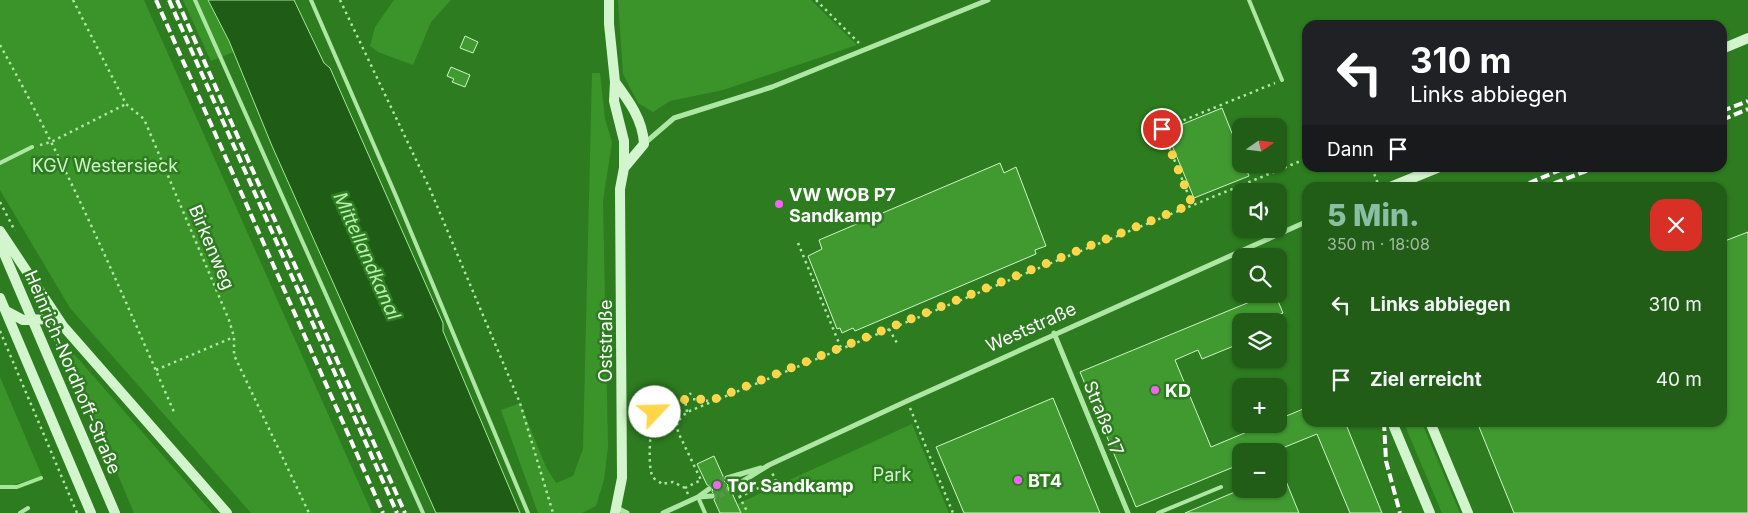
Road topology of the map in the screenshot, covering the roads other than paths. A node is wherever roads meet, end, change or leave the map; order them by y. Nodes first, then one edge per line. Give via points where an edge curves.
1 (194, 0) edge
2 (311, 0) edge
3 (609, 0) edge
4 (988, 0) edge
5 (1249, 0) edge
6 (1748, 38) edge
7 (1727, 47) edge
8 (1282, 80) road end
9 (615, 82) junction
10 (644, 144) junction
11 (32, 147) road end
12 (0, 163) edge
13 (624, 168) junction
14 (1427, 172) edge
15 (1403, 182) edge
16 (1302, 224) edge
17 (0, 230) edge
18 (0, 244) edge
19 (0, 298) edge
20 (6, 311) junction
21 (34, 320) junction
22 (63, 326) junction
23 (1054, 333) junction
24 (1394, 427) edge
25 (1432, 427) edge
26 (769, 466) junction
27 (727, 478) tunnel mouth
28 (1221, 487) dead end
29 (731, 488) tunnel mouth
30 (708, 489) tunnel mouth
31 (712, 496) tunnel mouth
32 (698, 498) junction
33 (28, 508) dead end
34 (616, 510) edge
35 (20, 513) edge
36 (91, 513) edge
37 (115, 513) edge
38 (227, 513) edge
39 (423, 513) edge
40 (528, 513) edge
41 (628, 513) edge
42 (664, 513) edge
43 (705, 513) edge
44 (1128, 513) edge
45 (1158, 513) edge
46 (1430, 513) edge
47 (1468, 513) edge

1 - 39 lane
2 - 40 lane
3 - 9 street, Oststraße via 608,24
4 - 10 street via 772,87 674,118
5 - 8 lane
6 - 7 street
9 - 10 street via 639,120
9 - 13 street, Oststraße via 614,101 624,141
10 - 13 street
11 - 12 lane
13 - 34 street, Oststraße via 620,189 622,478
14 - 15 street
16 - 23 street, Weststraße
17 - 22 street
18 - 21 street, Heinrich-Nordhoff-Straße
19 - 20 street
20 - 21 street via 23,320
20 - 36 street
21 - 22 street via 51,319
21 - 37 street, Heinrich-Nordhoff-Straße
22 - 38 street
23 - 26 street, Weststraße
23 - 44 street, Straße 17
24 - 46 street
25 - 47 street
26 - 27 street, Weststraße
26 - 29 street, Weststraße
28 - 45 lane
30 - 32 street
31 - 32 street
32 - 42 street
32 - 43 lane
33 - 35 lane
34 - 41 street

